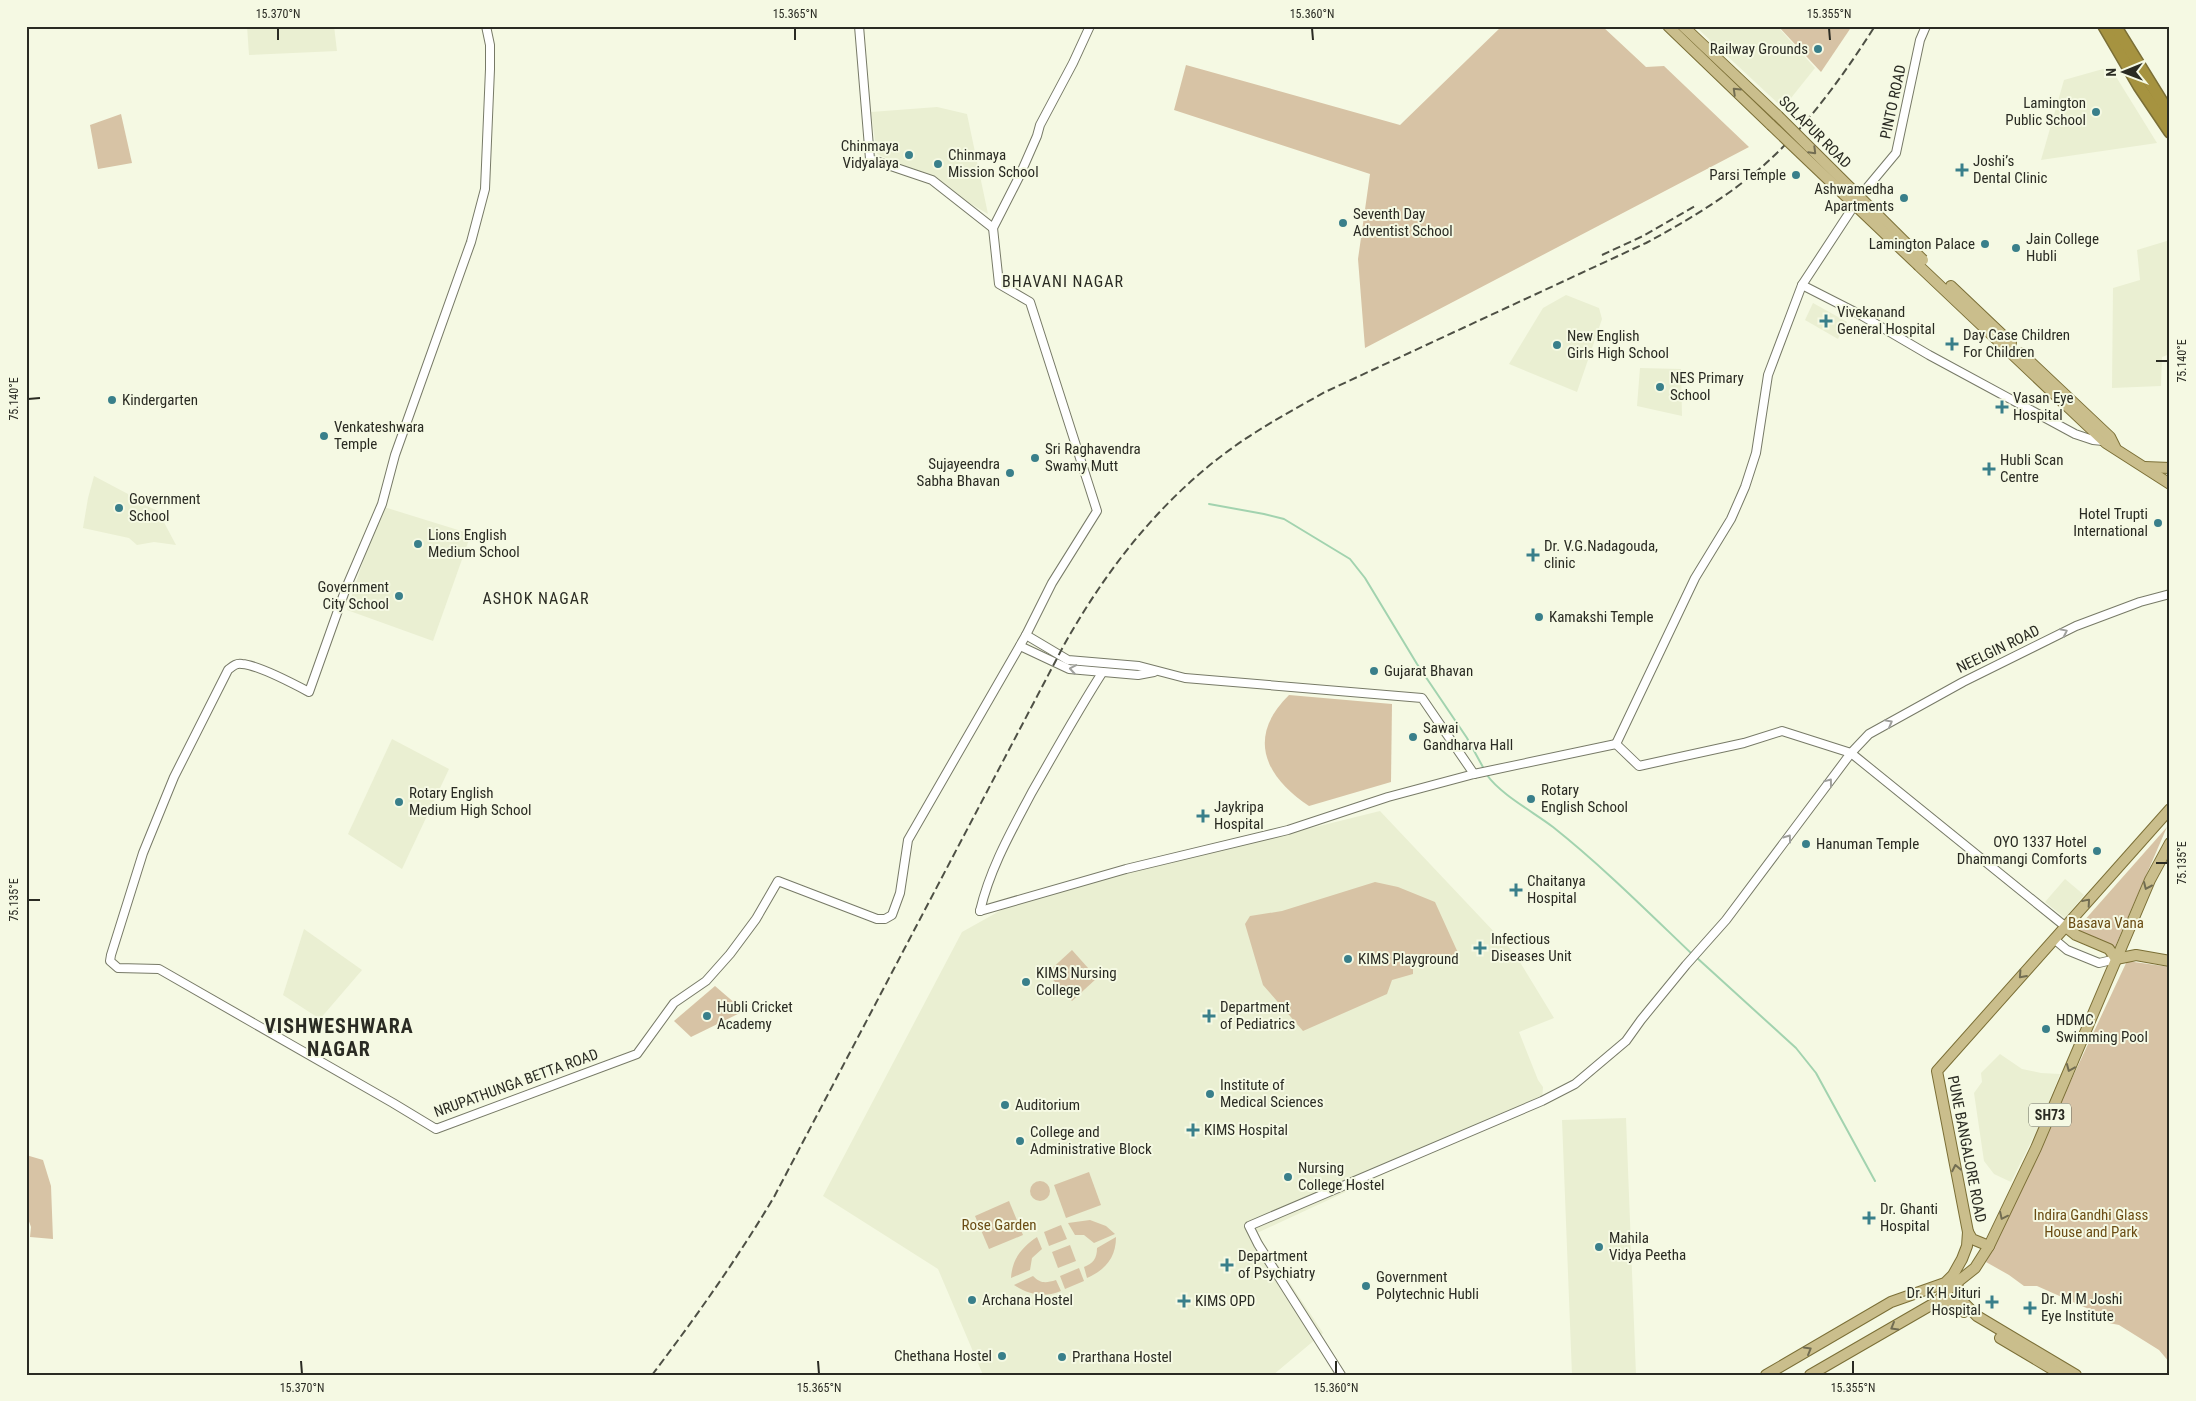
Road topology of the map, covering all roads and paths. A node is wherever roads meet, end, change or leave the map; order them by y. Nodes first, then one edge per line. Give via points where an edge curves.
1 (486, 26) edge
2 (859, 26) edge
3 (1090, 26) edge
4 (1668, 26) edge
5 (1683, 26) edge
6 (1926, 26) edge
7 (2104, 26) edge
8 (2115, 26) edge
9 (2170, 115) edge
10 (2170, 132) edge
11 (993, 228) junction
12 (1921, 263) junction
13 (1802, 285) junction
14 (2104, 441) junction
15 (2116, 447) junction
16 (2144, 467) junction
17 (2170, 468) edge
18 (2170, 473) edge
19 (2170, 483) edge
20 (2170, 594) edge
21 (1026, 634) junction
22 (1020, 646) junction
23 (1156, 672) junction
24 (1102, 673) junction
25 (1616, 744) junction
26 (1851, 753) junction
27 (1476, 773) junction
28 (2170, 809) edge
29 (2170, 843) edge
30 (2066, 927) junction
31 (2054, 939) junction
32 (2116, 959) junction
33 (2170, 961) edge
34 (1968, 1232) junction
35 (1989, 1246) junction
36 (1957, 1282) junction
37 (1946, 1287) junction
38 (1938, 1301) junction
39 (1965, 1309) junction
40 (1341, 1375) edge
41 (1766, 1375) edge
42 (1810, 1375) edge
43 (2062, 1375) edge
44 (2076, 1375) edge

1 - 22 street, NRUPATHUNGA BETTA ROAD via 490,68 485,189 468,249 395,455 382,504 346,588 309,692 250,666 235,664 228,670 174,777 143,853 110,961 118,968 159,969 436,1130 637,1054 674,1003 706,981 730,954 778,881 877,919 892,915 900,893 908,840
2 - 11 street via 870,159 932,180
3 - 11 street
12 -> 4 main road, SOLAPUR ROAD, bridge
5 -> 12 main road, SOLAPUR ROAD, bridge via 1778,116
6 - 13 street, PINTO ROAD via 1920,40 1896,153 1856,201
7 - 10 highway via 2138,86
8 - 9 highway
11 - 21 street via 999,284 1030,302 1097,511 1052,583
12 - 14 main road
12 - 15 main road via 2110,437
13 - 14 street via 2075,434
13 - 25 street, PINTO ROAD via 1768,375 1756,453 1746,487 1731,519 1695,578
14 - 15 main road
15 - 16 main road
16 - 17 main road
16 - 19 main road
18 - 19 main road
26 -> 20 street, NEELGIN ROAD via 1869,734 2076,626
21 - 22 street
21 - 23 street via 1068,660 1139,666
24 -> 22 street via 1063,667
23 - 24 street via 1138,675
23 - 27 street via 1185,678 1422,698
24 - 27 street via 1073,718 1007,840 987,883 980,910 1126,869 1288,830 1388,797
25 - 26 street via 1639,766 1744,743 1782,731
25 - 27 street
26 - 30 street
40 -> 26 street, NEELGIN ROAD via 1258,1244 1250,1226 1575,1084 1626,1041 1769,865
30 -> 28 main road, PUNE BANGALORE ROAD / SH73
29 -> 32 main road, SH73 via 2150,880
30 - 31 main road, PUNE BANGALORE ROAD / SH73
30 - 32 main road via 2109,948
31 - 32 street via 2066,950 2099,963
31 - 34 main road, PUNE BANGALORE ROAD / SH73 via 1937,1071
32 - 33 main road via 2136,955
32 -> 35 main road, SH73 via 2036,1148
34 - 35 main road via 1972,1239
34 - 37 main road, PUNE BANGALORE ROAD / SH73 via 1962,1259
35 - 36 main road, PUNE BANGALORE ROAD / SH73 via 1975,1268
36 - 37 main road, PUNE BANGALORE ROAD / SH73
36 - 39 main road via 1959,1298
37 - 38 main road, PUNE BANGALORE ROAD / SH73
37 - 39 main road
41 -> 37 main road, PUNE BANGALORE ROAD / SH73 via 1891,1302
38 - 39 main road via 1949,1300
38 -> 42 main road, PUNE BANGALORE ROAD / SH73
39 - 43 main road via 2011,1346
39 - 44 main road

